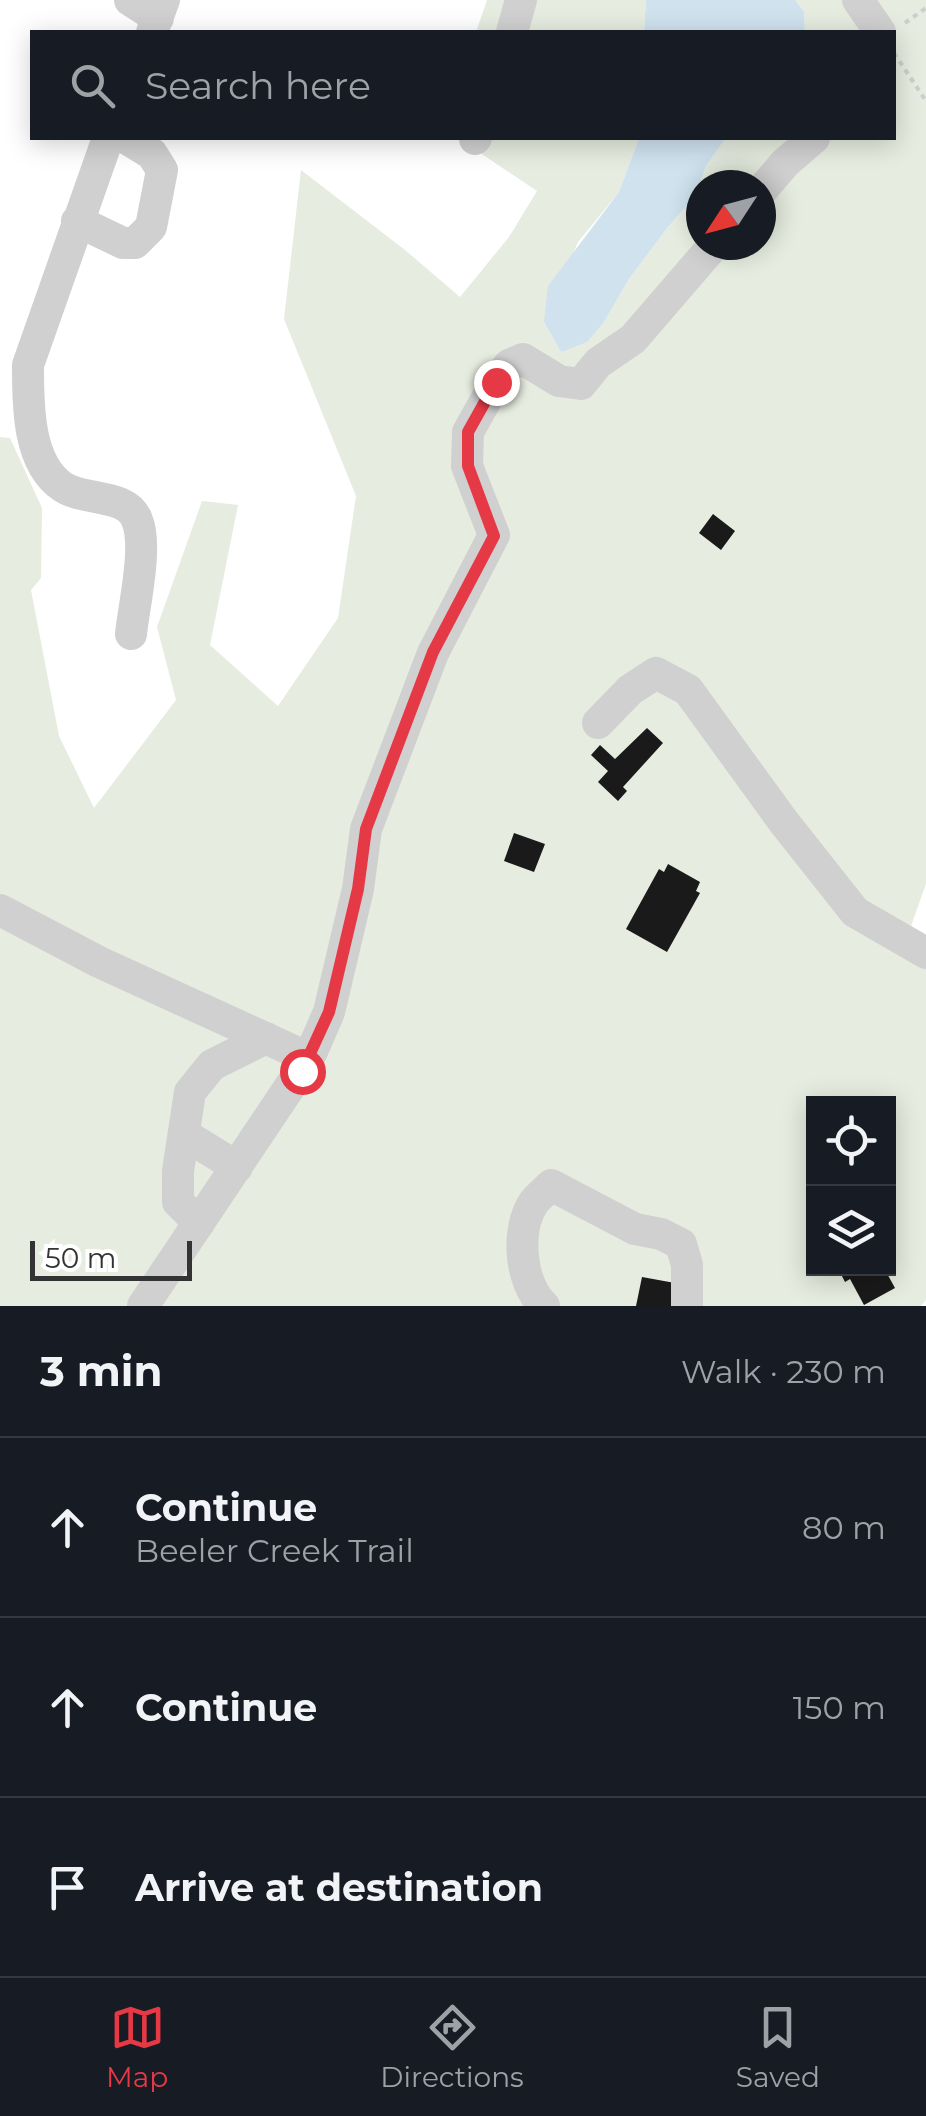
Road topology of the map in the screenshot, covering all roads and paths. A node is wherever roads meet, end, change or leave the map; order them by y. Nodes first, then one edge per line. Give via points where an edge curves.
1 (130, 0) edge
2 (521, 0) edge
3 (858, 0) edge
4 (926, 8) edge
5 (158, 17) edge
6 (890, 29) edge
7 (513, 30) edge
8 (896, 56) edge
9 (926, 101) edge
10 (107, 140) edge
11 (129, 140) edge
12 (812, 140) edge
13 (776, 173) edge
14 (77, 221) junction
15 (701, 260) edge
16 (132, 634) dead end
17 (598, 723) dead end
18 (0, 910) edge
19 (926, 953) edge
20 (266, 1038) junction
21 (309, 1058) junction
22 (185, 1135) junction
23 (237, 1167) junction
24 (199, 1224) junction
25 (143, 1306) edge
26 (544, 1306) edge
27 (687, 1306) edge

1 - 5 street
2 - 7 street
3 - 6 street
4 - 6 path
8 - 9 path
10 - 14 street
11 - 14 street via 152,154 162,170 150,226 135,243 124,243
12 - 13 street
14 - 16 street via 28,366 28,398 41,460 62,487 127,506 137,519
15 - 21 street via 633,339 581,384 559,382 523,359 508,365 468,432 468,466 494,536 433,652 366,829 329,1012
17 - 19 street via 656,673 688,690 856,912
18 - 20 street
20 - 21 street
20 - 22 street via 212,1066 190,1092
21 - 23 street
22 - 23 street
22 - 24 street via 178,1202
23 - 24 street
24 - 25 street
26 - 27 street via 522,1258 526,1221 551,1185 681,1244

